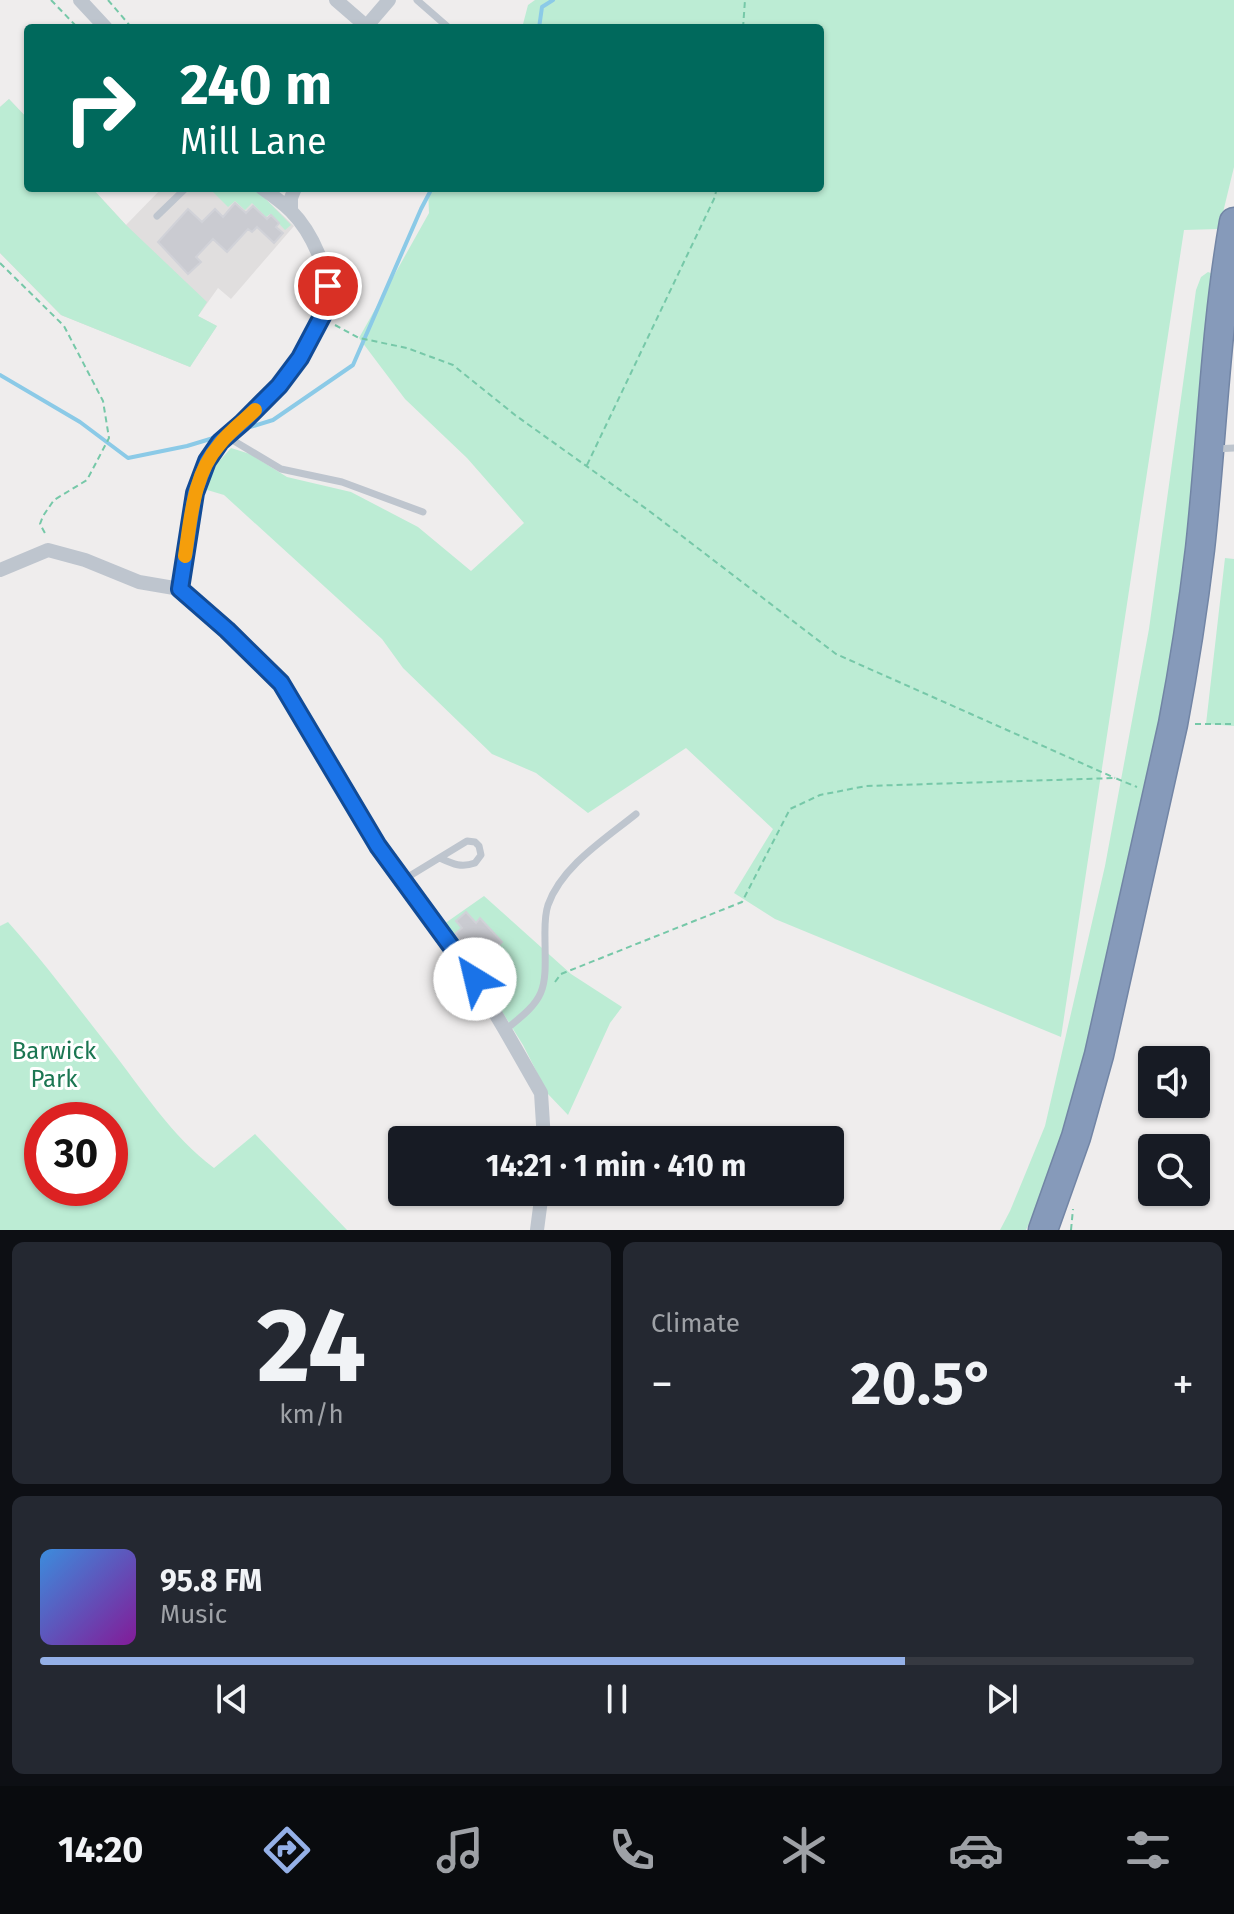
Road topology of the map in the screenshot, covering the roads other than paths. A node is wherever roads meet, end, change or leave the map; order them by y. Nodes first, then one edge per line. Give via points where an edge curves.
1 (80, 0) edge
2 (336, 0) edge
3 (389, 0) edge
4 (417, 0) edge
5 (102, 24) edge
6 (362, 24) edge
7 (368, 24) edge
8 (444, 24) edge
9 (182, 192) edge
10 (267, 192) edge
11 (293, 192) edge
12 (291, 210) junction
13 (157, 216) dead end
14 (1234, 222) edge
15 (227, 436) junction
16 (1221, 449) edge
17 (423, 512) dead end
18 (0, 570) edge
19 (180, 589) junction
20 (636, 814) dead end
21 (440, 858) junction
22 (403, 880) junction
23 (505, 1030) junction
24 (543, 1126) edge
25 (540, 1206) edge
26 (537, 1230) edge
27 (1043, 1230) edge

1 - 5 street
2 - 6 street
3 - 7 street
4 - 8 lane
9 - 13 lane
10 - 12 street
11 - 12 street
12 - 15 street via 324,268 327,307 279,386
14 - 16 highway via 1222,310
15 - 17 lane via 281,469 342,482
15 - 19 street via 207,461 195,493
16 - 27 highway via 1173,724 1099,1055
18 - 19 street via 48,550 139,582
19 - 22 street via 281,683
20 - 23 lane via 557,886 545,919 546,978 541,996
21 - 21 lane via 471,840 481,855 462,866
21 - 22 lane
22 - 23 street
23 - 24 street via 541,1093
25 - 26 street

